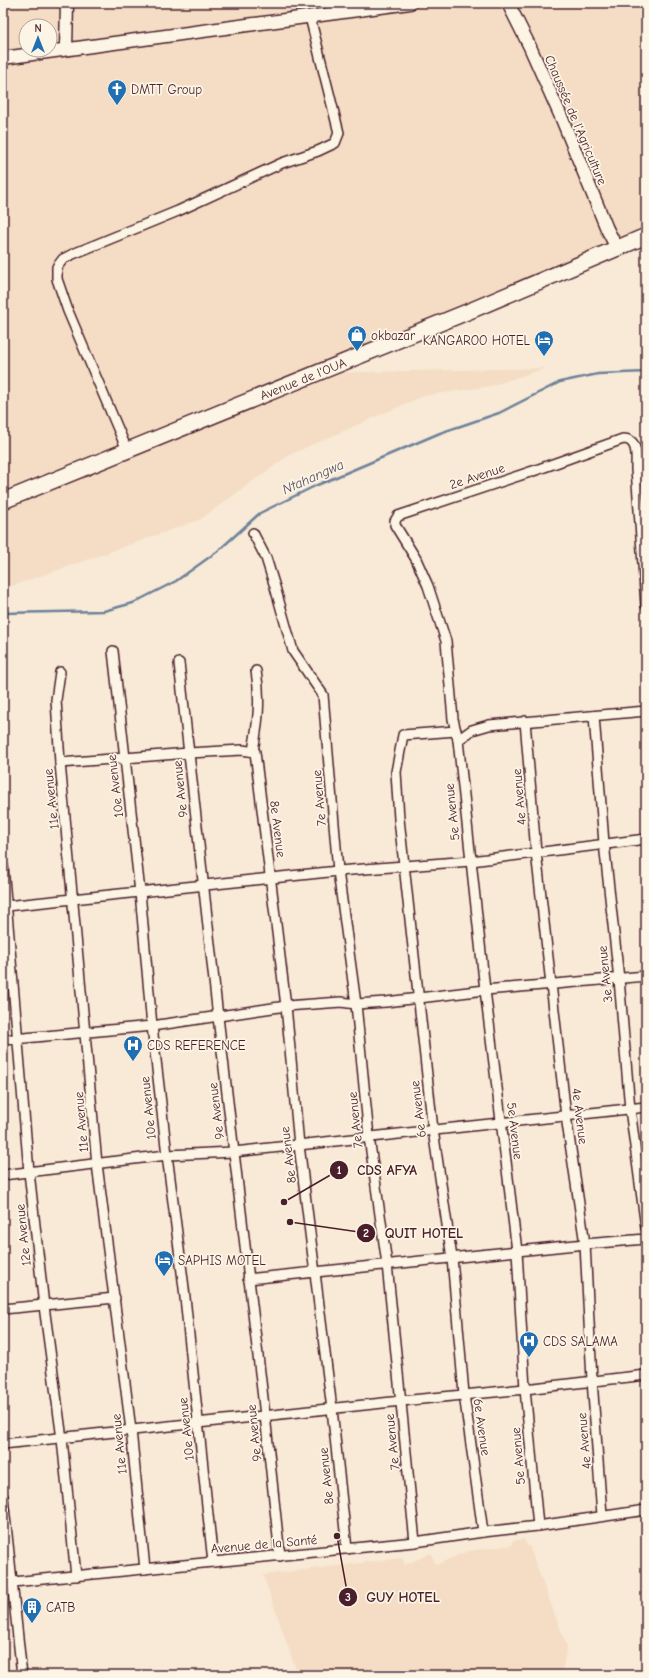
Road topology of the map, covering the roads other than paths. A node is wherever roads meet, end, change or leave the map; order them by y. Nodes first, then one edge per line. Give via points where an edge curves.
1 (67, 3) edge
2 (410, 3) edge
3 (508, 3) edge
4 (310, 17) junction
5 (66, 49) junction
6 (3, 58) edge
7 (646, 236) edge
8 (617, 248) junction
9 (127, 450) junction
10 (3, 502) edge
11 (253, 532) dead end
12 (646, 605) edge
13 (113, 651) dead end
14 (179, 663) dead end
15 (256, 671) dead end
16 (60, 672) dead end
17 (646, 710) edge
18 (594, 716) junction
19 (525, 721) junction
20 (457, 735) junction
21 (189, 753) junction
22 (254, 754) junction
23 (124, 757) junction
24 (60, 763) junction
25 (646, 839) edge
26 (604, 843) junction
27 (536, 852) junction
28 (470, 861) junction
29 (404, 865) junction
30 (3, 866) edge
31 (338, 871) junction
32 (271, 878) junction
33 (204, 886) junction
34 (140, 892) junction
35 (74, 900) junction
36 (6, 906) junction
37 (646, 976) edge
38 (619, 979) junction
39 (552, 985) junction
40 (485, 990) junction
41 (418, 999) junction
42 (356, 1004) junction
43 (286, 1006) junction
44 (218, 1016) junction
45 (152, 1026) junction
46 (85, 1032) junction
47 (19, 1039) junction
48 (3, 1040) edge
49 (646, 1107) edge
50 (630, 1109) junction
51 (566, 1116) junction
52 (501, 1123) junction
53 (433, 1130) junction
54 (369, 1137) junction
55 (299, 1145) junction
56 (234, 1152) junction
57 (167, 1155) junction
58 (97, 1164) junction
59 (30, 1172) junction
60 (3, 1175) edge
61 (646, 1228) edge
62 (646, 1239) edge
63 (585, 1244) junction
64 (517, 1251) junction
65 (452, 1258) junction
66 (387, 1264) junction
67 (316, 1272) junction
68 (248, 1279) junction
69 (115, 1298) junction
70 (44, 1306) junction
71 (3, 1309) edge
72 (646, 1375) edge
73 (592, 1380) junction
74 (525, 1389) junction
75 (464, 1394) junction
76 (401, 1400) junction
77 (332, 1409) junction
78 (266, 1416) junction
79 (198, 1423) junction
80 (131, 1430) junction
81 (62, 1439) junction
82 (3, 1444) edge
83 (3, 1497) edge
84 (646, 1510) edge
85 (602, 1516) junction
86 (538, 1526) junction
87 (483, 1532) junction
88 (415, 1542) junction
89 (347, 1549) junction
90 (280, 1556) junction
91 (213, 1562) junction
92 (145, 1569) junction
93 (76, 1576) junction
94 (13, 1582) junction
95 (3, 1583) edge
96 (22, 1675) edge

1 - 5 street
2 - 4 street
3 - 8 street, Chaussée de l'Agriculture via 530,47
4 - 5 street
4 - 9 street via 339,133 335,143 282,163 184,209 73,254 57,266 57,279 68,311
5 - 6 street
7 - 8 main road, Avenue de l'OUA
8 - 9 main road, Avenue de l'OUA
9 - 10 main road, Avenue de l'OUA
11 - 31 street, 7e Avenue via 266,558 293,651 323,695
12 - 20 street, 2e Avenue via 636,449 632,441 627,439 398,516 395,525 416,559 428,586 446,641
13 - 23 street, 10e Avenue
14 - 21 street, 9e Avenue
15 - 22 street, 8e Avenue via 259,710
16 - 24 street, 11e Avenue via 56,700
17 - 18 street
18 - 19 street
18 - 26 street, 3e Avenue
19 - 20 street via 489,725
19 - 27 street, 4e Avenue
20 - 28 street, 5e Avenue
20 - 29 street, 6e Avenue via 405,734 402,737 396,772
21 - 22 street
21 - 23 street
21 - 33 street, 9e Avenue
22 - 32 street, 8e Avenue
23 - 24 street
23 - 34 street, 10e Avenue
24 - 35 street, 11e Avenue
25 - 26 street
26 - 27 street
26 - 38 street, 3e Avenue
27 - 28 street
27 - 39 street, 4e Avenue
28 - 29 street
28 - 40 street, 5e Avenue
29 - 31 street
29 - 41 street, 6e Avenue
30 - 36 street, 12e Avenue
31 - 32 street
31 - 42 street, 7e Avenue
32 - 33 street
32 - 43 street, 8e Avenue
33 - 34 street
33 - 44 street, 9e Avenue
34 - 35 street
34 - 45 street, 10e Avenue
35 - 36 street
35 - 46 street, 11e Avenue
36 - 47 street, 12e Avenue
37 - 38 street
38 - 39 street
38 - 50 street, 3e Avenue
39 - 40 street
39 - 51 street, 4e Avenue
40 - 41 street
40 - 52 street, 5e Avenue
41 - 42 street
41 - 53 street, 6e Avenue
42 - 43 street via 341,1002
42 - 54 street, 7e Avenue
43 - 44 street
43 - 55 street, 8e Avenue
44 - 45 street
44 - 56 street, 9e Avenue
45 - 46 street
45 - 57 street, 10e Avenue
46 - 47 street
46 - 58 street, 11e Avenue
47 - 48 street
47 - 59 street, 12e Avenue
49 - 50 street
50 - 51 street
50 - 61 street, 3e Avenue
51 - 52 street
51 - 63 street, 4e Avenue
52 - 53 street
52 - 64 street, 5e Avenue
53 - 54 street
53 - 65 street, 6e Avenue
54 - 55 street
54 - 66 street, 7e Avenue
55 - 56 street
55 - 67 street, 8e Avenue
56 - 57 street
56 - 68 street, 9e Avenue
57 - 58 street
57 - 79 street, 10e Avenue
58 - 59 street
58 - 69 street, 11e Avenue
59 - 60 street
59 - 70 street, 12e Avenue
62 - 63 street
63 - 64 street
63 - 73 street, 4e Avenue
64 - 65 street
64 - 74 street, 5e Avenue
65 - 66 street
65 - 75 street, 6e Avenue
66 - 67 street
66 - 76 street, 7e Avenue
67 - 68 street
67 - 77 street, 8e Avenue
68 - 78 street, 9e Avenue
69 - 70 street
69 - 80 street, 11e Avenue
70 - 71 street
70 - 81 street, 12e Avenue
72 - 73 street
73 - 74 street
73 - 85 street, 4e Avenue
74 - 75 street
74 - 86 street, 5e Avenue
75 - 76 street
75 - 87 street, 6e Avenue
76 - 77 street
76 - 88 street, 7e Avenue
77 - 78 street
77 - 89 street, 8e Avenue
78 - 79 street
78 - 90 street, 9e Avenue
79 - 80 street
79 - 91 street, 10e Avenue
80 - 81 street
80 - 92 street, 11e Avenue
81 - 82 street
81 - 93 street, 12e Avenue
83 - 94 street
84 - 85 street, Avenue de la Santé
85 - 86 street, Avenue de la Santé
86 - 87 street, Avenue de la Santé
87 - 88 street, Avenue de la Santé
88 - 89 street, Avenue de la Santé
89 - 90 street, Avenue de la Santé
90 - 91 street, Avenue de la Santé
91 - 92 street, Avenue de la Santé
92 - 93 street, Avenue de la Santé
93 - 94 street, Avenue de la Santé
94 - 95 street, Avenue de la Santé
94 - 96 street

